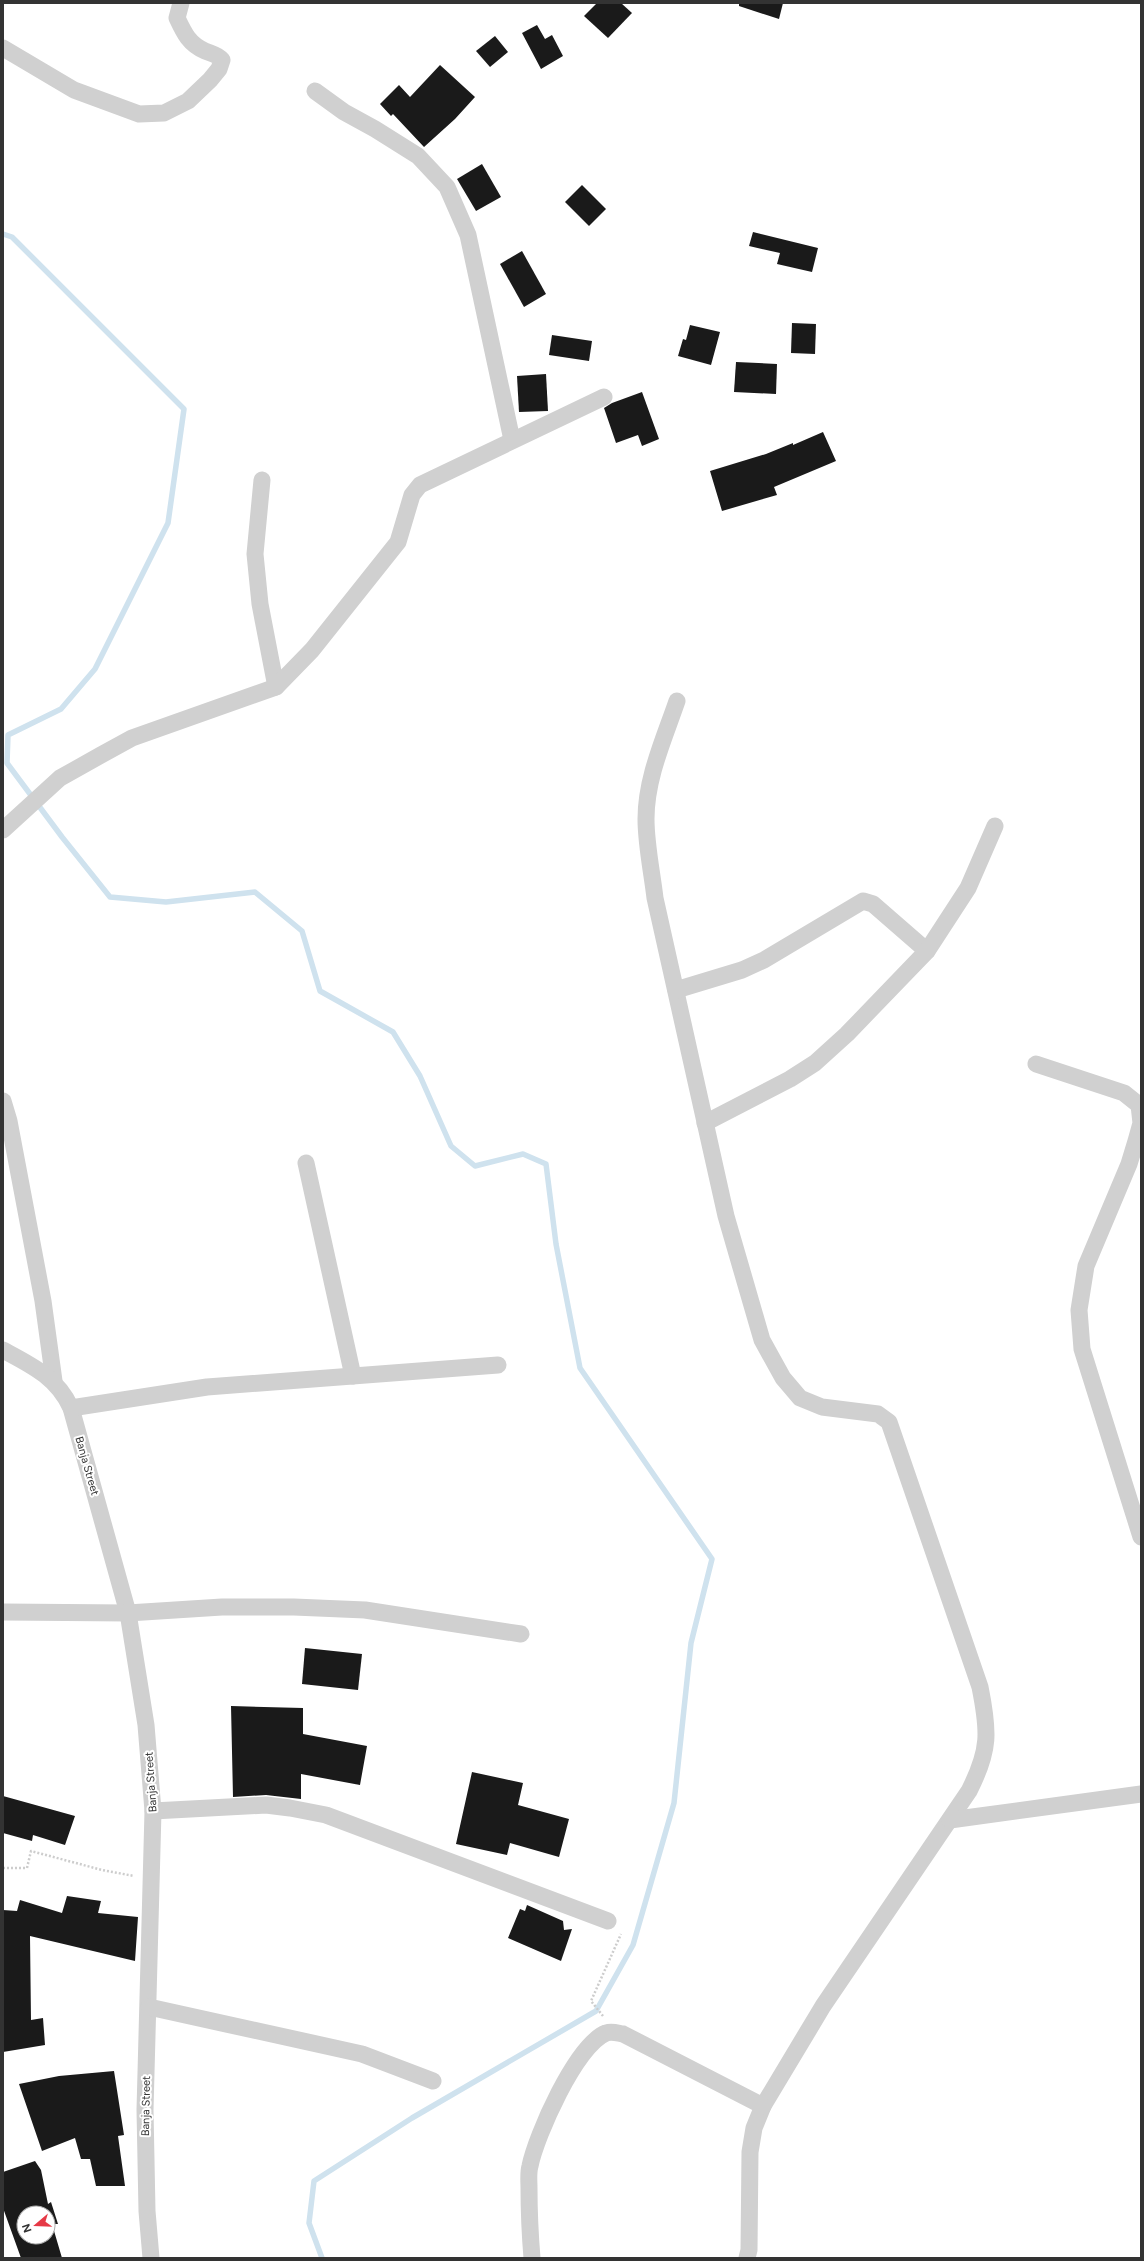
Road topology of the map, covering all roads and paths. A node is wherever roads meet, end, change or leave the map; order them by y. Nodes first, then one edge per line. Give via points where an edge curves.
1 (181, 3) edge
2 (3, 48) edge
3 (315, 90) dead end
4 (604, 397) dead end
5 (512, 440) junction
6 (262, 480) dead end
7 (276, 687) junction
8 (677, 701) dead end
9 (995, 826) dead end
10 (3, 830) edge
11 (927, 951) junction
12 (676, 990) junction
13 (1036, 1064) dead end
14 (3, 1101) edge
15 (705, 1123) junction
16 (306, 1163) dead end
17 (3, 1350) edge
18 (498, 1365) dead end
19 (353, 1376) junction
20 (54, 1381) junction
21 (71, 1408) junction
22 (1141, 1537) edge
23 (3, 1612) edge
24 (128, 1613) junction
25 (521, 1634) dead end
26 (1141, 1794) edge
27 (153, 1811) junction
28 (950, 1820) junction
29 (3, 1868) edge
30 (152, 1879) junction
31 (608, 1921) joint
32 (149, 2007) junction
33 (606, 2020) dead end
34 (433, 2081) dead end
35 (763, 2106) junction
36 (151, 2258) edge
37 (532, 2258) edge
38 (747, 2258) edge

1 - 2 street via 177,18 187,40 222,60 219,69 210,80 188,101 164,113 139,114 74,90
3 - 5 street via 344,112 375,128 418,156 447,187 470,242
4 - 5 street
5 - 7 street via 420,485 412,495 398,542 312,650
6 - 7 street via 255,554 260,604
7 - 10 street via 132,738 107,751 60,778
8 - 12 street via 653,770 646,818 655,898
9 - 11 street via 968,888
11 - 12 street via 873,904 864,901 764,960 742,970
11 - 15 street via 847,1034 815,1063 790,1079
12 - 15 street
13 - 22 street via 1124,1093 1139,1105 1141,1123 1128,1164 1086,1266 1079,1310 1082,1349
14 - 20 street via 43,1302
15 - 28 street via 726,1216 762,1340 783,1378 800,1398 822,1407 878,1414 889,1422 895,1436 980,1687 987,1725 979,1771
16 - 19 street
17 - 20 street, Banja Street via 36,1367
18 - 19 street
19 - 21 street via 207,1387
20 - 21 street, Banja Street via 66,1396
21 - 24 street, Banja Street
23 - 24 street
24 - 25 street via 222,1607 365,1610
24 - 27 street, Banja Street via 146,1725
26 - 28 street
27 - 30 street, Banja Street
27 - 31 street via 266,1805 326,1815
28 - 35 street via 823,2006
29 - 30 path via 27,1868 30,1851 102,1870
30 - 32 street, Banja Street
31 - 33 path via 624,1927 590,2001
32 - 34 street via 362,2054
32 - 36 street, Banja Street via 145,2110 147,2211
35 - 37 street via 623,2034 605,2033 578,2061 563,2084 530,2167 529,2221
35 - 38 street via 754,2128 750,2152

